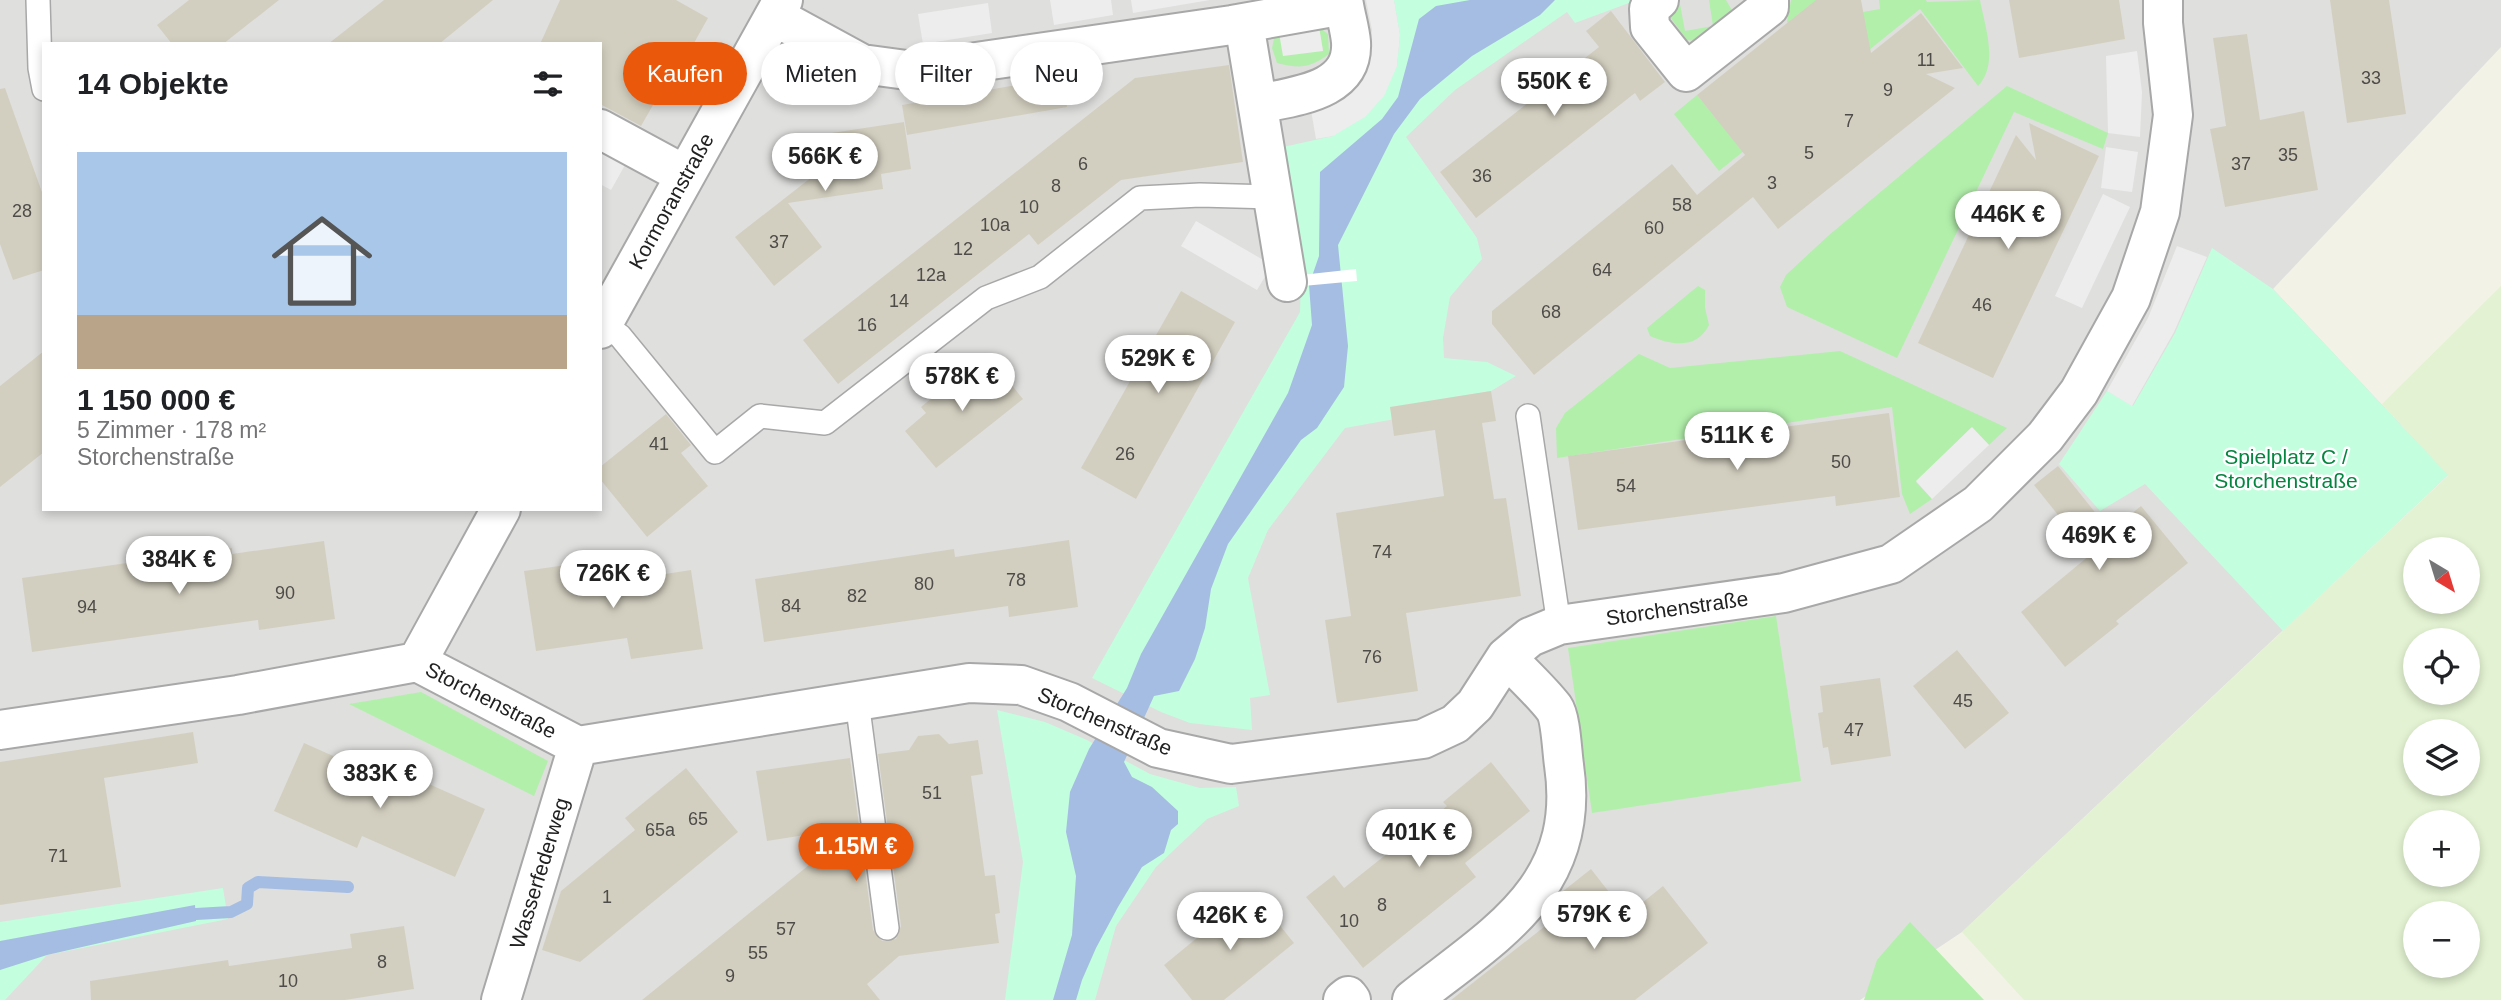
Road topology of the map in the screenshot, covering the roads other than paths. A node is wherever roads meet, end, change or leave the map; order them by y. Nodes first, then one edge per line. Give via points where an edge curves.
1 (38, 0) edge
2 (1659, 0) edge
3 (1769, 0) edge
4 (2163, 0) edge
5 (779, 8) edge
6 (1244, 23) junction
7 (42, 78) edge
8 (1258, 104) junction
9 (602, 130) edge
10 (685, 175) junction
11 (1273, 197) junction
12 (1287, 282) dead end
13 (602, 326) edge
14 (1528, 416) dead end
15 (500, 511) edge
16 (1559, 625) junction
17 (1506, 657) junction
18 (417, 662) junction
19 (857, 701) junction
20 (0, 730) edge
21 (578, 746) junction
22 (887, 928) dead end
23 (501, 1000) edge
24 (1343, 1000) edge
25 (1351, 1000) edge
26 (1412, 1000) edge

1 - 7 lane
2 - 3 street via 1649,9 1650,27 1686,72 1769,7
4 - 16 street, Storchenstraße via 2173,115 2160,212 2131,298 2079,392 2045,437 1978,504 1891,564 1784,593
5 - 6 street via 862,64 914,71
5 - 10 street, Kormoranstraße
6 - 8 street
6 - 8 street via 1344,5 1351,44 1345,71 1322,90
8 - 11 street
9 - 10 street
10 - 13 street, Kormoranstraße
11 - 12 street
11 - 13 lane via 1140,198 1040,277 986,298 825,423 760,416 715,452 620,336
14 - 16 lane
15 - 18 street
16 - 17 street, Storchenstraße via 1530,637
17 - 19 street, Storchenstraße via 1475,705 1455,724 1423,739 1231,764 1158,748 1084,710 1021,685 969,683
17 - 26 street via 1556,710 1567,788 1562,841 1541,887 1512,920
18 - 20 street, Storchenstraße via 238,695
18 - 21 street, Storchenstraße
19 - 21 street, Storchenstraße
19 - 22 lane
21 - 23 street, Wasserfederweg
24 - 25 street via 1348,996

